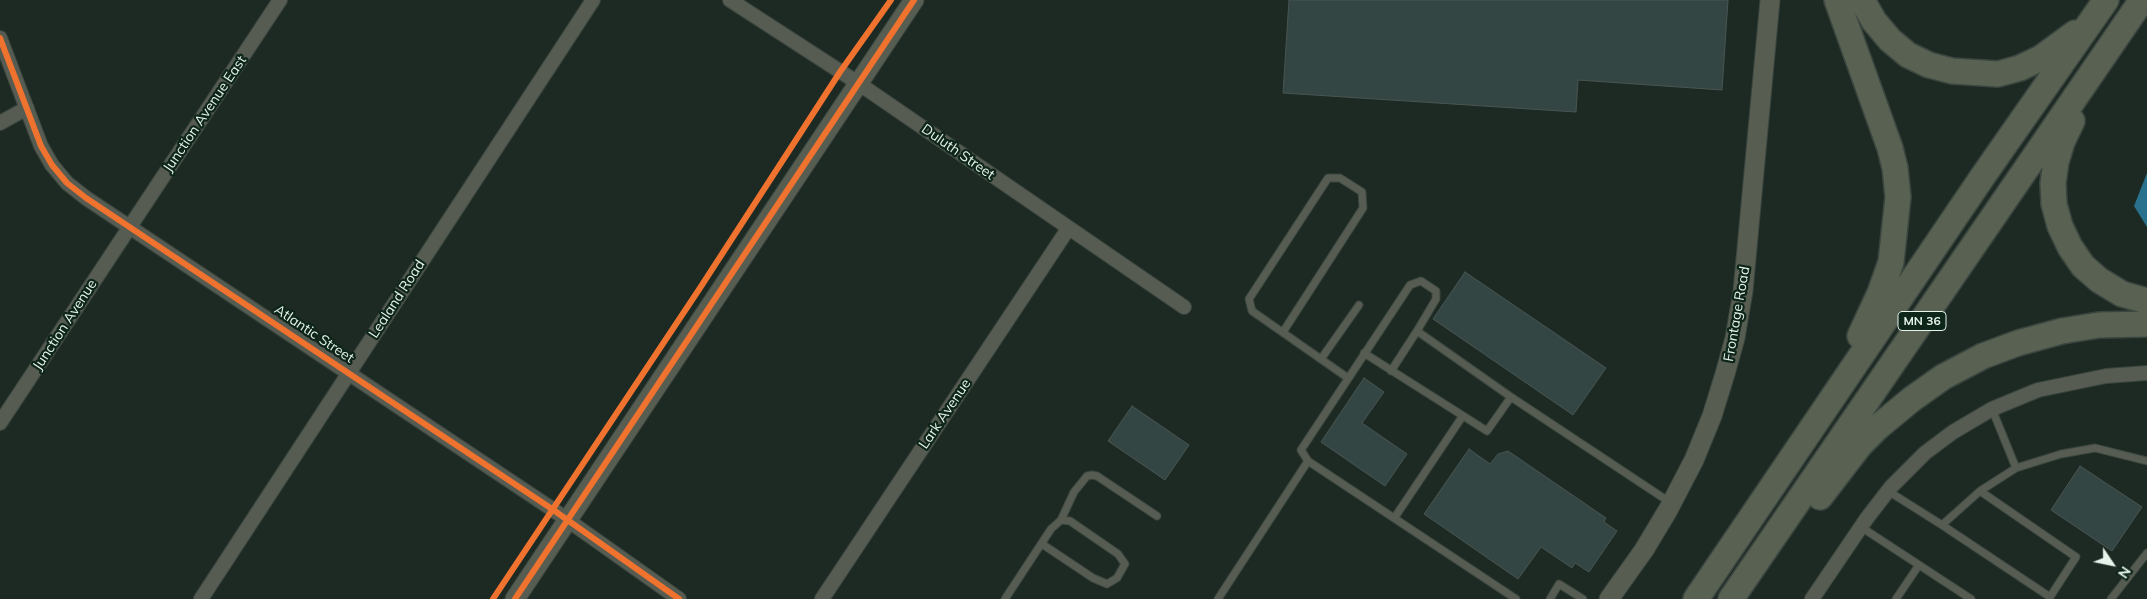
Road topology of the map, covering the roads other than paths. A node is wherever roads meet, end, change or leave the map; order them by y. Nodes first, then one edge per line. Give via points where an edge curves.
1 (280, 0) edge
2 (593, 0) edge
3 (730, 0) edge
4 (914, 0) edge
5 (1770, 0) edge
6 (1837, 0) edge
7 (1862, 0) edge
8 (2142, 0) edge
9 (2099, 10) edge
10 (0, 38) edge
11 (2112, 42) junction
12 (858, 83) junction
13 (27, 108) junction
14 (0, 123) edge
15 (130, 227) junction
16 (1068, 229) junction
17 (2147, 301) edge
18 (1359, 306) dead end
19 (1184, 307) dead end
20 (2147, 324) edge
21 (1417, 331) junction
22 (1283, 332) junction
23 (1364, 353) junction
24 (1321, 359) junction
25 (1391, 371) junction
26 (349, 372) junction
27 (2147, 373) edge
28 (1348, 378) junction
29 (1511, 397) junction
30 (1992, 409) junction
31 (1462, 417) junction
32 (0, 423) edge
33 (1798, 451) junction
34 (1308, 461) junction
35 (2147, 461) edge
36 (2016, 468) junction
37 (1888, 491) junction
38 (1980, 491) junction
39 (1671, 504) junction
40 (1158, 516) dead end
41 (1395, 517) junction
42 (1061, 520) junction
43 (567, 521) junction
44 (1942, 526) junction
45 (1861, 527) junction
46 (1042, 544) junction
47 (2147, 553) edge
48 (1919, 565) junction
49 (201, 599) edge
50 (515, 599) edge
51 (679, 599) edge
52 (822, 599) edge
53 (1005, 599) edge
54 (1218, 599) edge
55 (1516, 599) edge
56 (1550, 599) edge
57 (1584, 599) edge
58 (1609, 599) edge
59 (1696, 599) edge
60 (1731, 599) edge
61 (1736, 599) edge
62 (1812, 599) edge
63 (1896, 599) edge
64 (1971, 599) edge
65 (2111, 599) edge

1 - 15 street, Junction Avenue East
2 - 26 street, Lealand Road
3 - 12 street, Duluth Street
4 - 12 street
5 - 39 street, Frontage Road via 1747,255 1735,338 1712,416
6 - 33 highway via 1890,148 1898,197 1896,228 1891,262 1865,328
7 - 9 highway via 1874,21 1908,55 1952,71 1998,74 2041,58
8 - 11 highway, MN 36
9 - 33 highway, MN 36
10 - 13 street, Atlantic Street
11 - 17 highway via 2062,142 2053,183 2054,204 2066,240 2083,266 2122,294
11 - 60 highway, MN 36
12 - 16 street, Duluth Street
12 - 43 street
13 - 14 street
13 - 15 street, Atlantic Street via 52,165 67,183
15 - 26 street, Atlantic Street
15 - 32 street, Junction Avenue
16 - 19 street, Duluth Street
16 - 52 street, Lark Avenue
18 - 24 lane
20 - 61 highway via 2099,326 2044,336 1983,356 1943,377 1912,398 1860,445
21 - 23 lane via 1436,299 1436,291 1421,281 1410,285
21 - 25 lane
21 - 29 lane
22 - 22 lane via 1252,311 1249,299 1328,178 1340,178 1362,192 1363,208
22 - 24 lane
23 - 25 lane
23 - 28 lane
24 - 28 lane
25 - 31 lane
26 - 43 street, Atlantic Street
26 - 49 street, Lealand Road
27 - 30 street via 2072,382 2038,390
28 - 34 lane via 1301,450
29 - 31 lane via 1487,431
29 - 39 lane
30 - 36 lane
30 - 37 street via 1925,453
31 - 41 lane
33 - 59 highway, MN 36
34 - 41 lane
34 - 54 lane
35 - 36 lane via 2095,448 2061,454
36 - 38 lane
37 - 44 lane
37 - 45 street
38 - 44 lane
38 - 44 lane via 2076,557 2050,597
39 - 58 street, Frontage Road via 1644,550
40 - 42 lane via 1092,475 1086,476 1074,492
41 - 55 lane
42 - 46 lane
42 - 46 lane via 1070,521 1118,554 1125,564 1117,578 1107,584 1093,578
43 - 50 street
43 - 51 street, Atlantic Street
45 - 48 lane
45 - 62 street
46 - 53 lane
47 - 65 lane
48 - 63 lane
48 - 64 lane
56 - 57 lane via 1560,584

